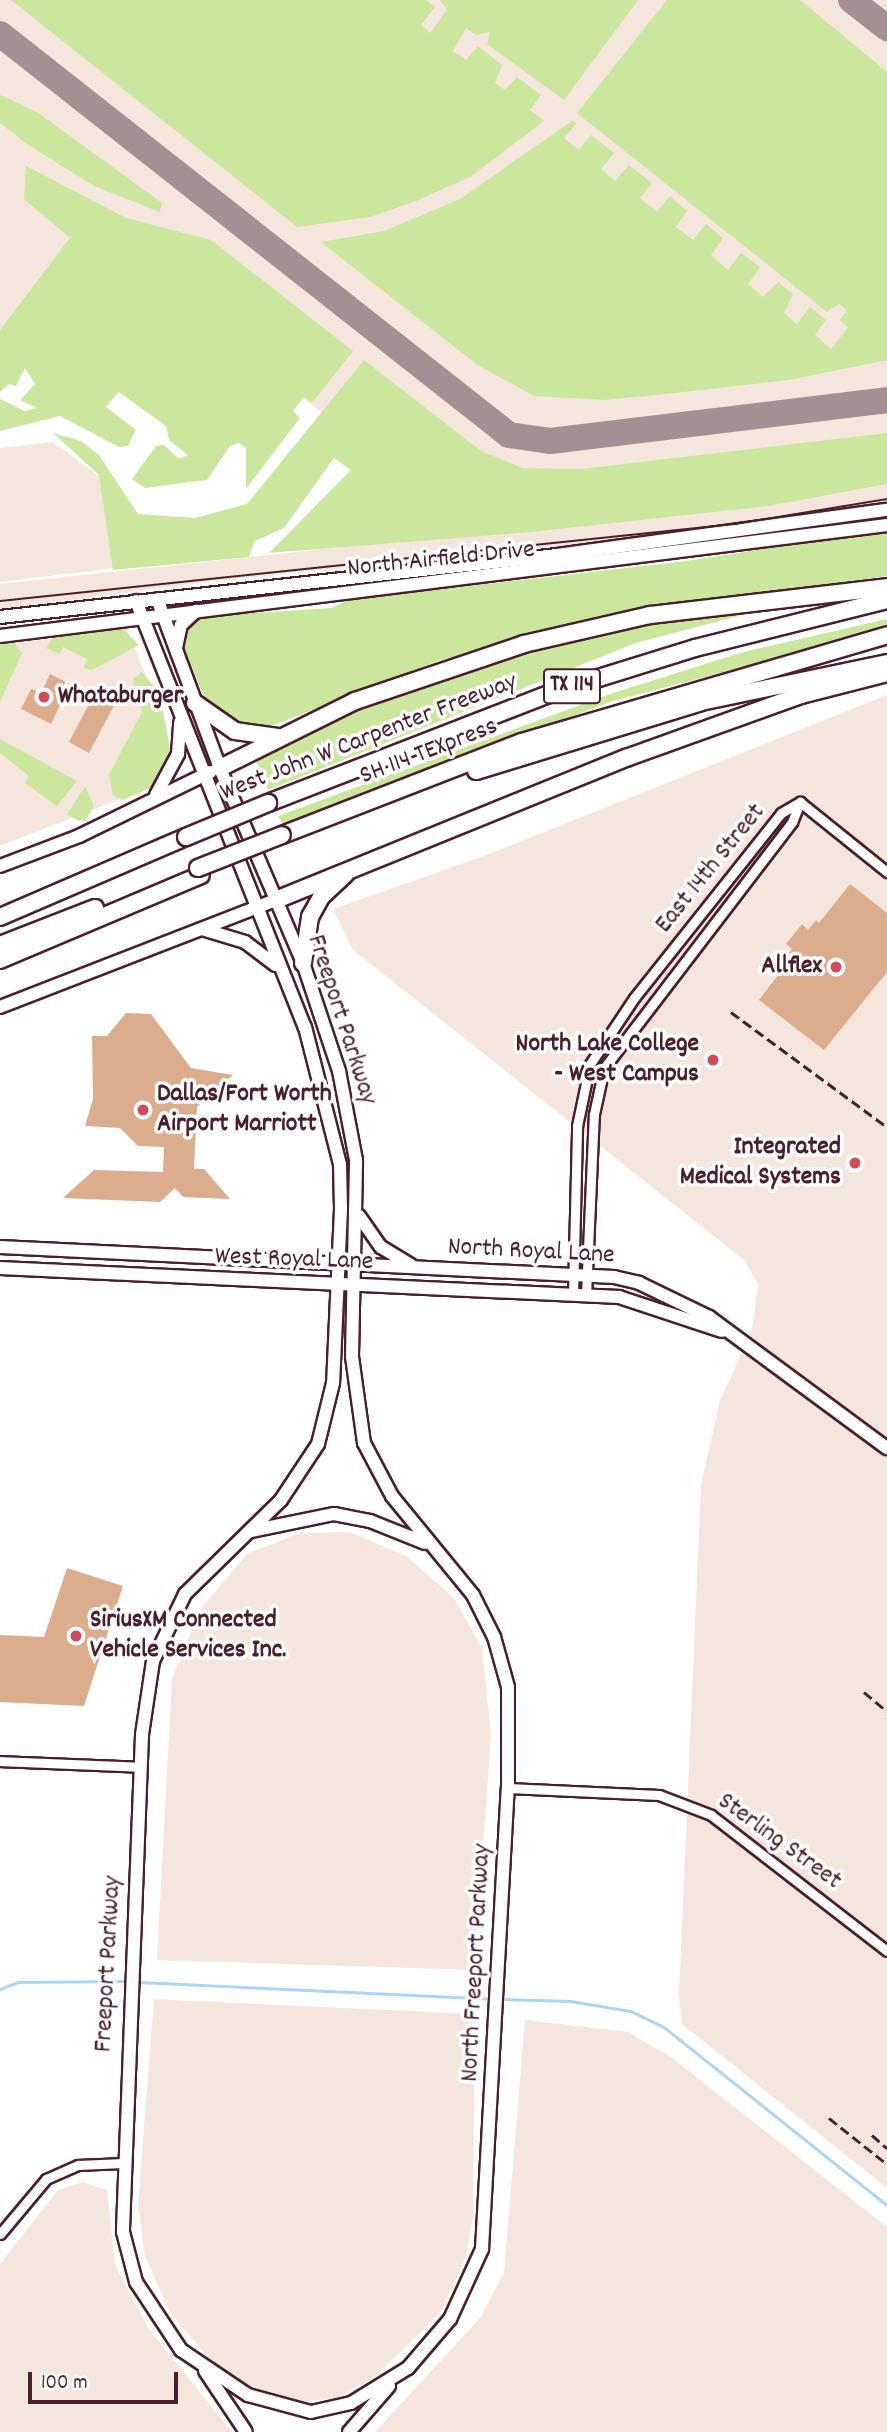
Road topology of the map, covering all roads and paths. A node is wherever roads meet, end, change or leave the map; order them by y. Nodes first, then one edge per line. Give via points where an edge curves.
1 (887, 510) edge
2 (887, 525) edge
3 (887, 587) edge
4 (157, 599) junction
5 (136, 600) junction
6 (887, 600) edge
7 (197, 610) junction
8 (160, 614) junction
9 (0, 617) edge
10 (139, 617) junction
11 (887, 635) edge
12 (0, 636) edge
13 (176, 655) junction
14 (887, 663) edge
15 (887, 673) edge
16 (195, 703) junction
17 (180, 718) junction
18 (278, 737) junction
19 (219, 768) junction
20 (203, 776) junction
21 (155, 797) junction
22 (800, 802) junction
23 (282, 839) junction
24 (0, 866) edge
25 (355, 867) junction
26 (200, 871) junction
27 (887, 872) edge
28 (276, 900) junction
29 (255, 909) junction
30 (0, 917) edge
31 (201, 929) junction
32 (0, 945) edge
33 (0, 960) edge
34 (303, 963) junction
35 (278, 967) junction
36 (0, 1007) edge
37 (335, 1059) junction
38 (317, 1065) junction
39 (359, 1216) junction
40 (0, 1247) edge
41 (38, 1249) junction
42 (340, 1266) junction
43 (356, 1266) junction
44 (0, 1268) edge
45 (421, 1269) junction
46 (36, 1270) junction
47 (580, 1279) junction
48 (339, 1285) junction
49 (355, 1286) junction
50 (580, 1295) junction
51 (732, 1334) junction
52 (887, 1448) edge
53 (247, 1532) junction
54 (428, 1544) junction
55 (0, 1761) edge
56 (141, 1767) junction
57 (508, 1788) junction
58 (887, 1951) edge
59 (123, 2162) junction
60 (0, 2234) edge
61 (203, 2368) junction
62 (396, 2378) junction
63 (246, 2432) edge
64 (349, 2432) edge

1 - 4 main road, North Airfield Drive via 558,555
2 - 7 main road, North Airfield Drive via 519,575
3 - 18 highway via 705,607 583,628 401,683
4 - 5 main road, North Airfield Drive
4 - 8 main road, Freeport Parkway
5 - 9 main road, North Airfield Drive
5 - 10 main road, Freeport Parkway
6 - 30 highway, West John W Carpenter Freeway / TX 114, bridge via 695,648 560,690 186,836
7 - 8 main road, North Airfield Drive
7 - 13 main road via 181,625
8 - 10 main road, North Airfield Drive
8 - 13 main road, Freeport Parkway
10 - 12 main road, North Airfield Drive
10 - 17 main road, Freeport Parkway
11 - 23 highway, SH 114 TEXpress via 522,742
13 - 16 main road, Freeport Parkway
14 - 23 highway, TX 114 via 701,702 561,742
15 - 25 highway via 783,701
16 - 18 highway via 235,731
16 - 19 main road, Freeport Parkway
17 - 20 main road, Freeport Parkway
17 - 21 main road via 178,754
18 - 19 highway
19 - 20 main road, West John W Carpenter Freeway
19 - 28 main road, Freeport Parkway
20 - 21 main road, West John W Carpenter Freeway
20 - 29 main road, Freeport Parkway
21 - 24 main road, West John W Carpenter Freeway via 79,836
22 - 27 street
22 - 47 street, East 14th Street via 792,822 625,1033 602,1071
22 - 47 street, East 14th Street via 781,813 634,998 590,1064 577,1126
23 - 26 highway, TX 114
25 - 28 highway
25 - 34 highway via 321,897 310,917
26 - 32 highway
26 - 33 highway, TX 114
28 - 29 main road
28 - 34 main road, Freeport Parkway
29 - 31 main road
29 - 35 main road, Freeport Parkway
31 - 35 main road via 245,942
31 - 36 main road
34 - 37 main road, Freeport Parkway
35 - 38 main road, Freeport Parkway
37 - 38 main road
37 - 39 main road, Freeport Parkway via 356,1160
38 - 42 main road, Freeport Parkway via 340,1164
39 - 43 main road, Freeport Parkway
39 - 45 main road via 381,1247
40 - 41 main road, West Royal Lane
41 - 42 main road, West Royal Lane
41 - 46 main road
42 - 43 main road, West Royal Lane
42 - 48 main road, Freeport Parkway
43 - 45 main road, North Royal Lane
43 - 49 main road, Freeport Parkway
44 - 46 main road, West Royal Lane
45 - 47 main road, North Royal Lane
46 - 48 main road, West Royal Lane
47 - 50 street, East 14th Street
47 - 51 main road, North Royal Lane via 639,1283
48 - 49 main road, West Royal Lane
48 - 53 main road, Freeport Parkway via 333,1384 318,1444 281,1500
49 - 50 main road, West Royal Lane
49 - 54 main road, Freeport Parkway via 352,1356 364,1443 392,1496
50 - 51 main road, North Royal Lane via 643,1301
51 - 52 main road, North Royal Lane
53 - 54 main road via 297,1517 334,1514 370,1521
53 - 56 main road, Freeport Parkway via 205,1570 164,1630 146,1693
54 - 57 main road, North Freeport Parkway via 472,1595 494,1637 508,1687
55 - 56 street
56 - 59 main road, Freeport Parkway
57 - 58 street, Sterling Street via 659,1795 701,1811 739,1834
57 - 62 main road, North Freeport Parkway via 482,2249 450,2319
59 - 60 street via 78,2165 46,2179
59 - 61 main road, Freeport Parkway via 123,2232 136,2281 173,2340
61 - 62 main road via 248,2395 312,2412 347,2405
61 - 63 main road
62 - 64 main road

